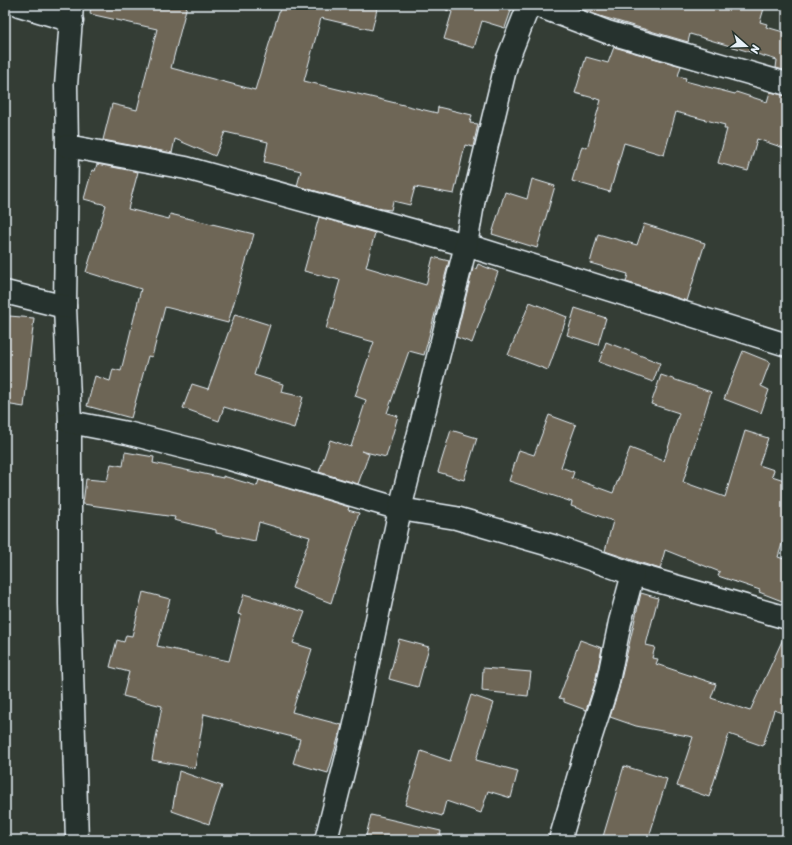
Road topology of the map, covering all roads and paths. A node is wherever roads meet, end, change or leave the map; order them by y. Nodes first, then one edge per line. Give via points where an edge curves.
1 (19, 5) edge
2 (529, 5) edge
3 (536, 5) edge
4 (72, 13) edge
5 (787, 84) edge
6 (67, 146) junction
7 (466, 245) junction
8 (5, 292) edge
9 (65, 307) junction
10 (787, 345) edge
11 (70, 422) junction
12 (400, 509) junction
13 (633, 574) junction
14 (787, 618) edge
15 (77, 840) edge
16 (326, 840) edge
17 (560, 840) edge

1 - 4 street
2 - 7 street via 507,61 474,198
3 - 5 street via 607,32
4 - 6 street via 66,86
6 - 7 street via 186,168
6 - 9 street
7 - 10 street
7 - 12 street
8 - 9 street
9 - 11 street
11 - 12 street via 127,433 230,459
11 - 15 street via 70,604
12 - 13 street via 456,518 553,546
12 - 16 street via 354,729
13 - 14 street
13 - 17 street via 607,686

